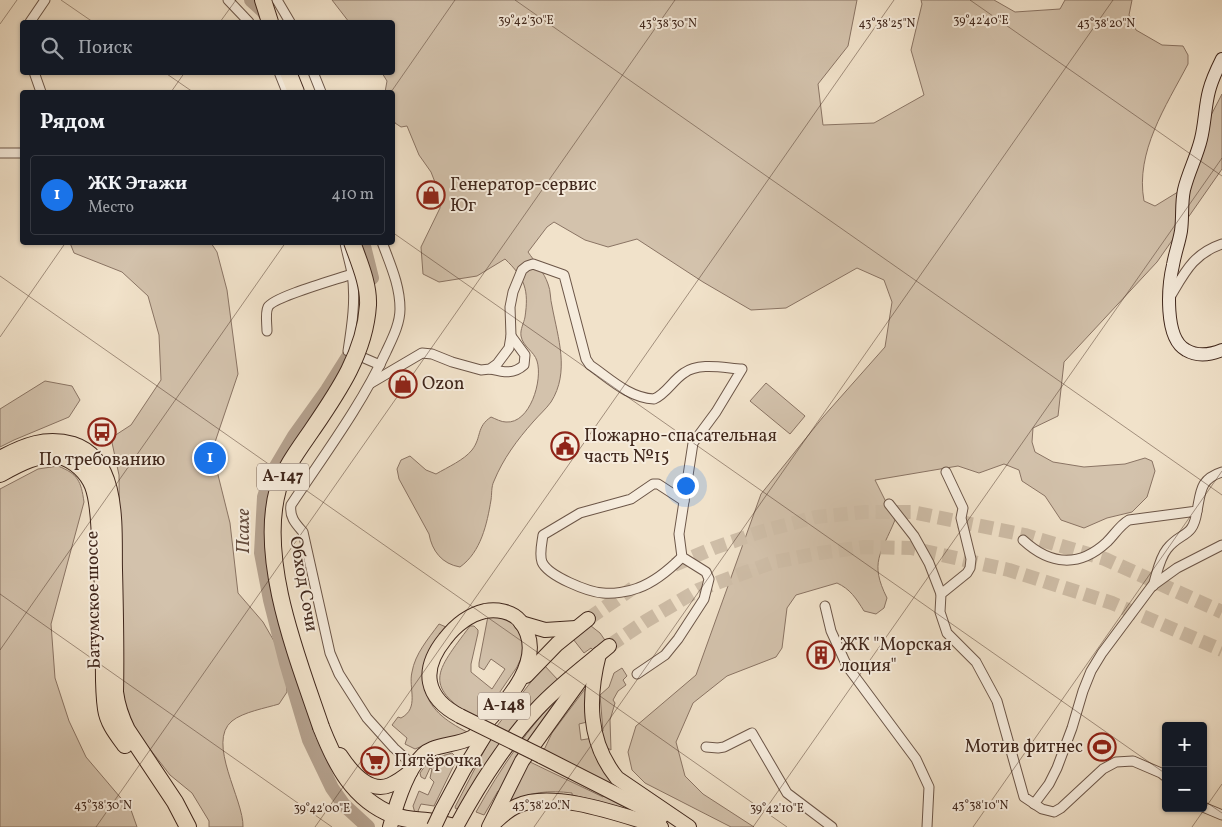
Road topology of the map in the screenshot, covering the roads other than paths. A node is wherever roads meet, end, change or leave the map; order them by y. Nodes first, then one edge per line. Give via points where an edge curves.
1 (44, 0) edge
2 (228, 0) edge
3 (263, 0) edge
4 (277, 0) edge
5 (31, 20) edge
6 (247, 20) edge
7 (269, 20) edge
8 (289, 20) edge
9 (1222, 59) edge
10 (35, 75) edge
11 (280, 75) edge
12 (289, 75) edge
13 (314, 75) edge
14 (40, 90) edge
15 (286, 90) edge
16 (295, 90) edge
17 (320, 90) edge
18 (0, 153) edge
19 (20, 153) edge
20 (1222, 244) edge
21 (346, 245) edge
22 (353, 245) edge
23 (383, 245) edge
24 (352, 274) junction
25 (1170, 297) junction
26 (267, 331) dead end
27 (511, 336) junction
28 (1222, 350) edge
29 (380, 365) junction
30 (490, 369) junction
31 (371, 382) junction
32 (0, 459) edge
33 (946, 472) dead end
34 (1222, 472) edge
35 (0, 474) edge
36 (684, 501) junction
37 (889, 504) dead end
38 (1197, 511) junction
39 (1023, 540) dead end
40 (1222, 545) edge
41 (682, 557) junction
42 (1152, 586) junction
43 (941, 594) junction
44 (825, 606) dead end
45 (588, 619) tunnel mouth
46 (521, 623) junction
47 (576, 628) junction
48 (604, 650) junction
49 (637, 674) dead end
50 (511, 693) junction
51 (322, 727) junction
52 (706, 747) dead end
53 (411, 769) junction
54 (1162, 774) edge
55 (1034, 804) junction
56 (1207, 808) edge
57 (1222, 815) edge
58 (394, 821) edge
59 (457, 824) edge
60 (177, 827) edge
61 (188, 827) edge
62 (434, 827) edge
63 (490, 827) edge
64 (661, 827) edge
65 (682, 827) edge
66 (689, 827) edge
67 (832, 827) edge
68 (927, 827) edge

1 - 5 street
2 - 6 street
3 - 7 highway
4 - 8 street
9 - 25 street via 1208,93 1201,140 1183,195
10 - 14 street
11 - 15 street
12 - 16 highway
13 - 17 street
18 - 19 street
20 - 25 street via 1197,257
21 - 24 street
22 - 51 highway, Обход Сочи / А-147, bridge via 364,277 368,304 361,343 352,368 287,467 273,515 273,552 282,600 298,661
23 - 29 street via 397,284 400,311 395,333
24 - 26 street via 270,304
24 - 29 street via 353,317 348,351
25 - 28 street via 1172,332 1182,348 1200,355
27 - 30 street via 510,348
27 - 30 street via 525,355 524,365 507,373
27 - 36 street via 513,292 522,270 533,264 564,275 586,359 628,392 654,399 692,369 742,369 694,443
29 - 31 street
30 - 31 street via 481,370 422,353
31 - 53 street via 291,505 290,512 303,532 330,653 338,674 367,718
32 - 61 highway, Батумское шоссе via 29,446 56,441 80,448 101,468 107,481 113,519 117,705 120,718
33 - 43 street via 963,508 961,518 971,560 966,573
34 - 38 street via 1203,484
35 - 60 highway, Батумское шоссе via 34,458 51,455 67,458 78,465 93,485 103,582 106,710 115,732
36 - 41 street via 679,534
36 - 41 street via 658,484 652,484 631,499 580,513 544,535 540,548 547,570 578,586 603,593 621,592 651,582
37 - 43 street via 914,536
38 - 39 street via 1130,520 1096,551 1071,561 1047,557
38 - 42 street via 1193,528 1173,543 1164,555
40 - 42 street via 1177,568
41 - 49 street via 706,572 710,579 704,599 664,655
42 - 55 street via 1091,671 1057,768
43 - 55 street via 940,612 948,634 976,662 997,701 1024,797
44 - 68 street via 831,631 847,666 916,759 929,787
45 - 47 main road, А-148
46 - 47 main road via 545,630
46 - 50 main road via 530,644 529,660 525,673
46 - 65 main road, bridge via 508,613 494,610 467,618 450,633 438,647 428,675 439,702 460,716
47 - 50 main road, А-148
48 - 59 main road, А-148 via 537,709 505,750
48 - 63 main road via 522,761
48 - 66 main road via 591,691 592,718 608,767 617,778
50 - 53 main road via 473,737 423,753
50 - 62 main road, А-148, bridge via 464,769
51 - 53 main road via 348,767 367,782 389,786
51 - 58 highway, Обход Сочи / А-147 via 332,755 348,783
52 - 67 street via 718,748 752,733 788,793
53 - 58 main road
54 - 55 street via 1132,761 1116,762 1107,765 1054,812 1047,812
56 - 57 street
58 - 59 highway
63 - 64 main road via 516,806 545,800 569,802

